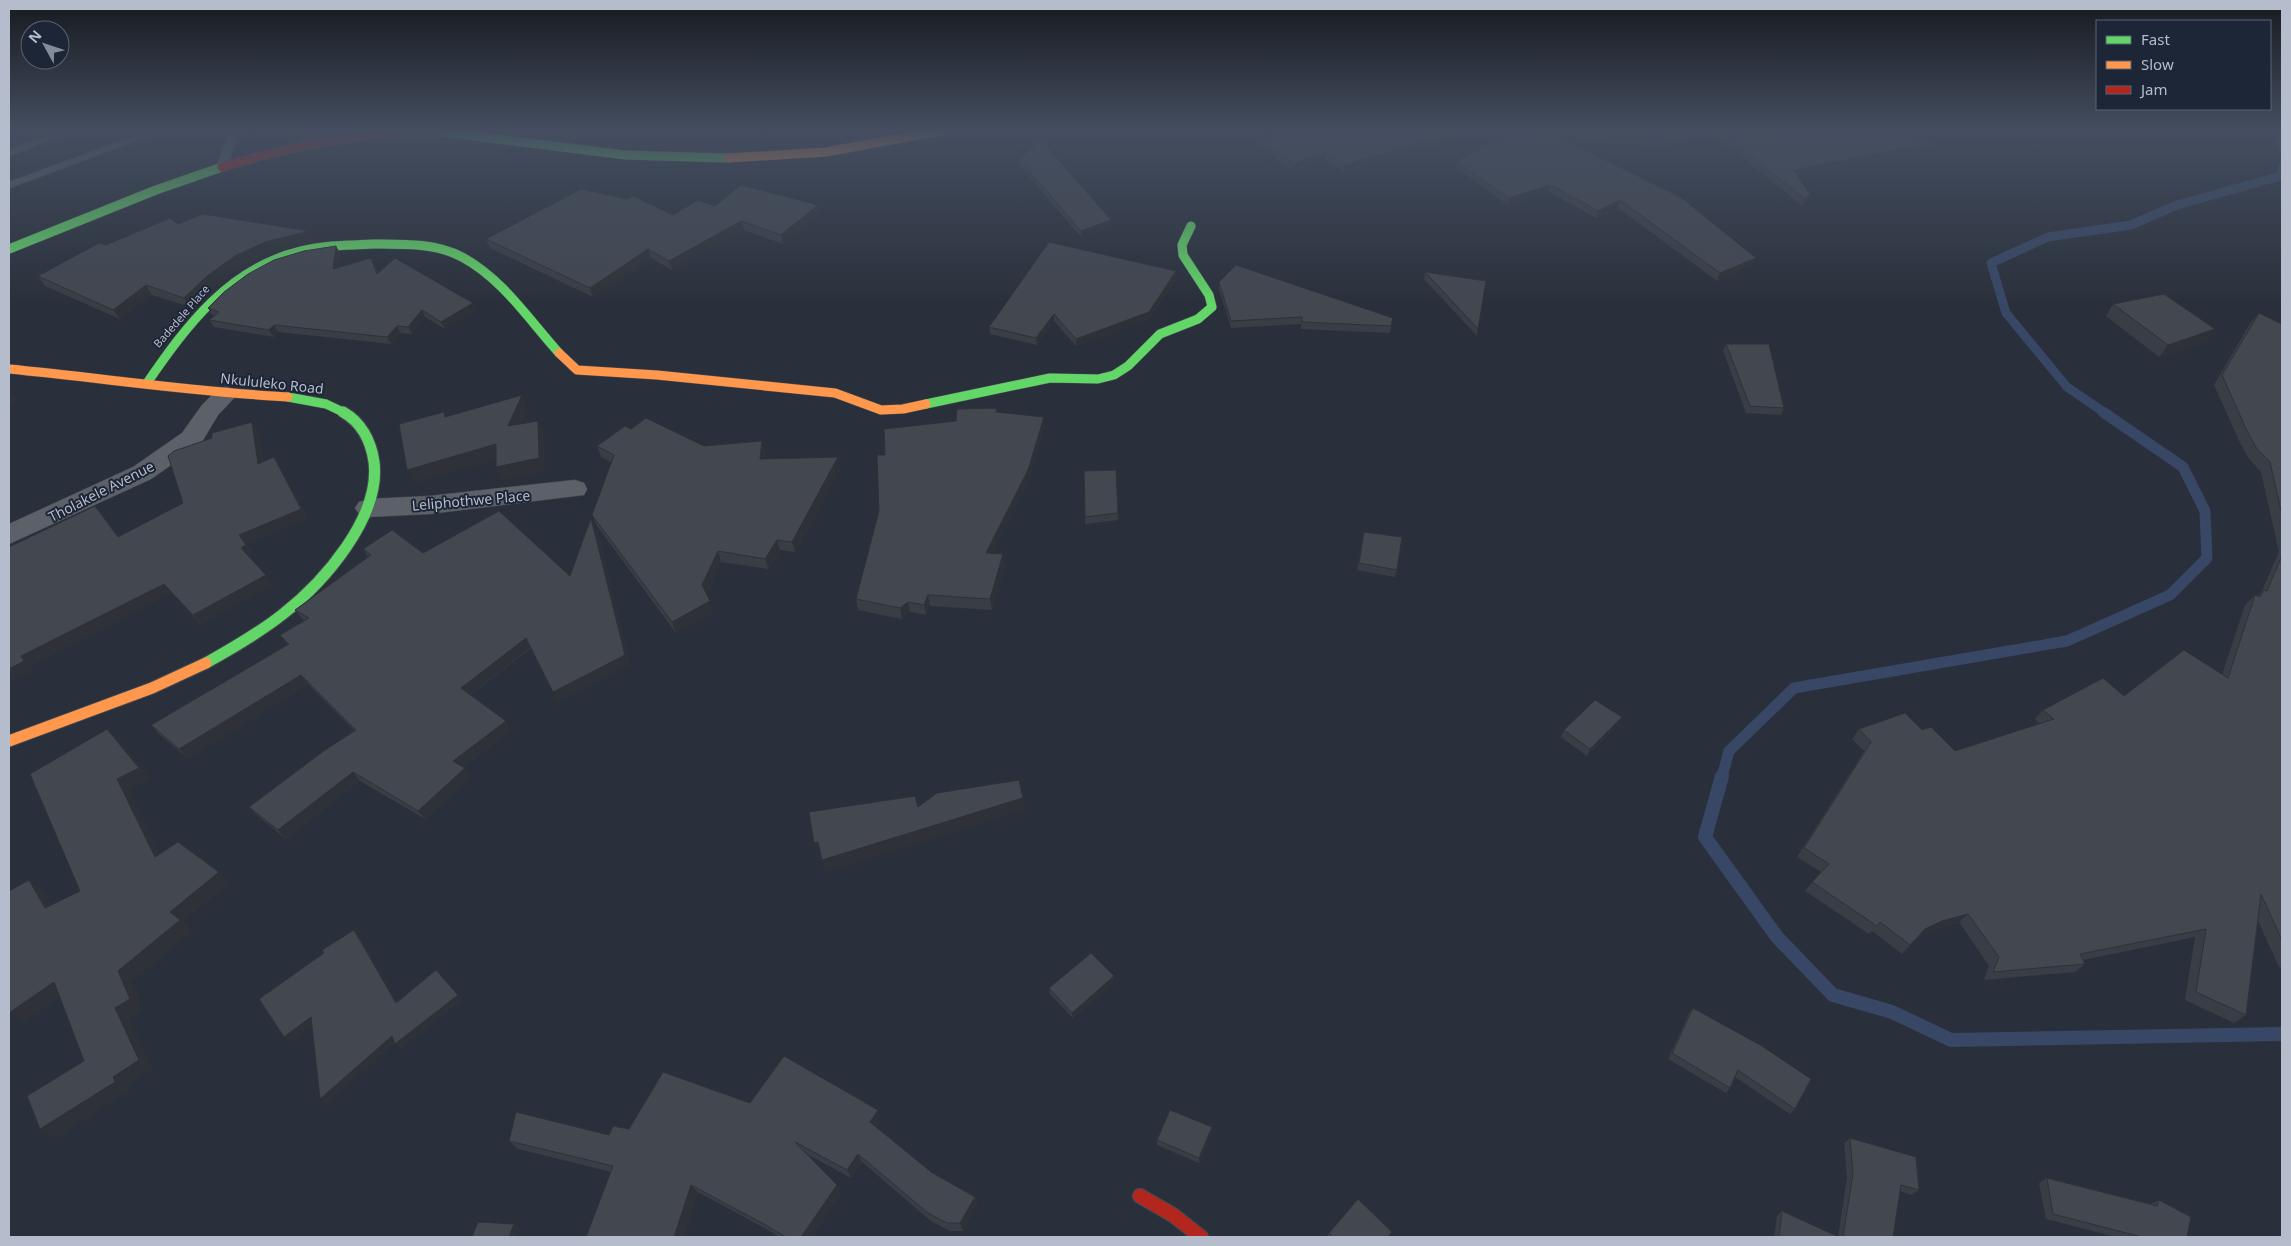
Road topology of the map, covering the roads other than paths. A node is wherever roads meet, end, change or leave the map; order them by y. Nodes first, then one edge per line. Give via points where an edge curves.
1 (162, 188) edge
2 (1190, 226) dead end
3 (9, 249) edge
4 (9, 369) edge
5 (147, 383) junction
6 (226, 394) junction
7 (575, 489) dead end
8 (368, 508) junction
9 (9, 536) edge
10 (9, 740) edge
11 (1140, 1196) dead end
12 (1201, 1237) edge

1 - 3 street
2 - 5 street, Badedele Place via 1182,245 1183,255 1209,295 1212,307 1204,317 1160,334 1115,375 1098,380 1052,378 903,409 881,410 836,393 577,370 496,280 461,256 433,248 375,242 324,244 297,249 260,263 218,291 166,350
4 - 5 street, Nkululeko Road
5 - 6 street, Nkululeko Road
6 - 8 street, Nkululeko Road via 320,401 346,412 367,436 374,457 374,482
6 - 9 street, Tholakele Avenue via 210,410 191,439 142,473
7 - 8 street, Leliphothwe Place via 439,504
8 - 10 street, Nkululeko Road via 342,552 310,588 276,620 235,648 176,678
11 - 12 street via 1173,1215

